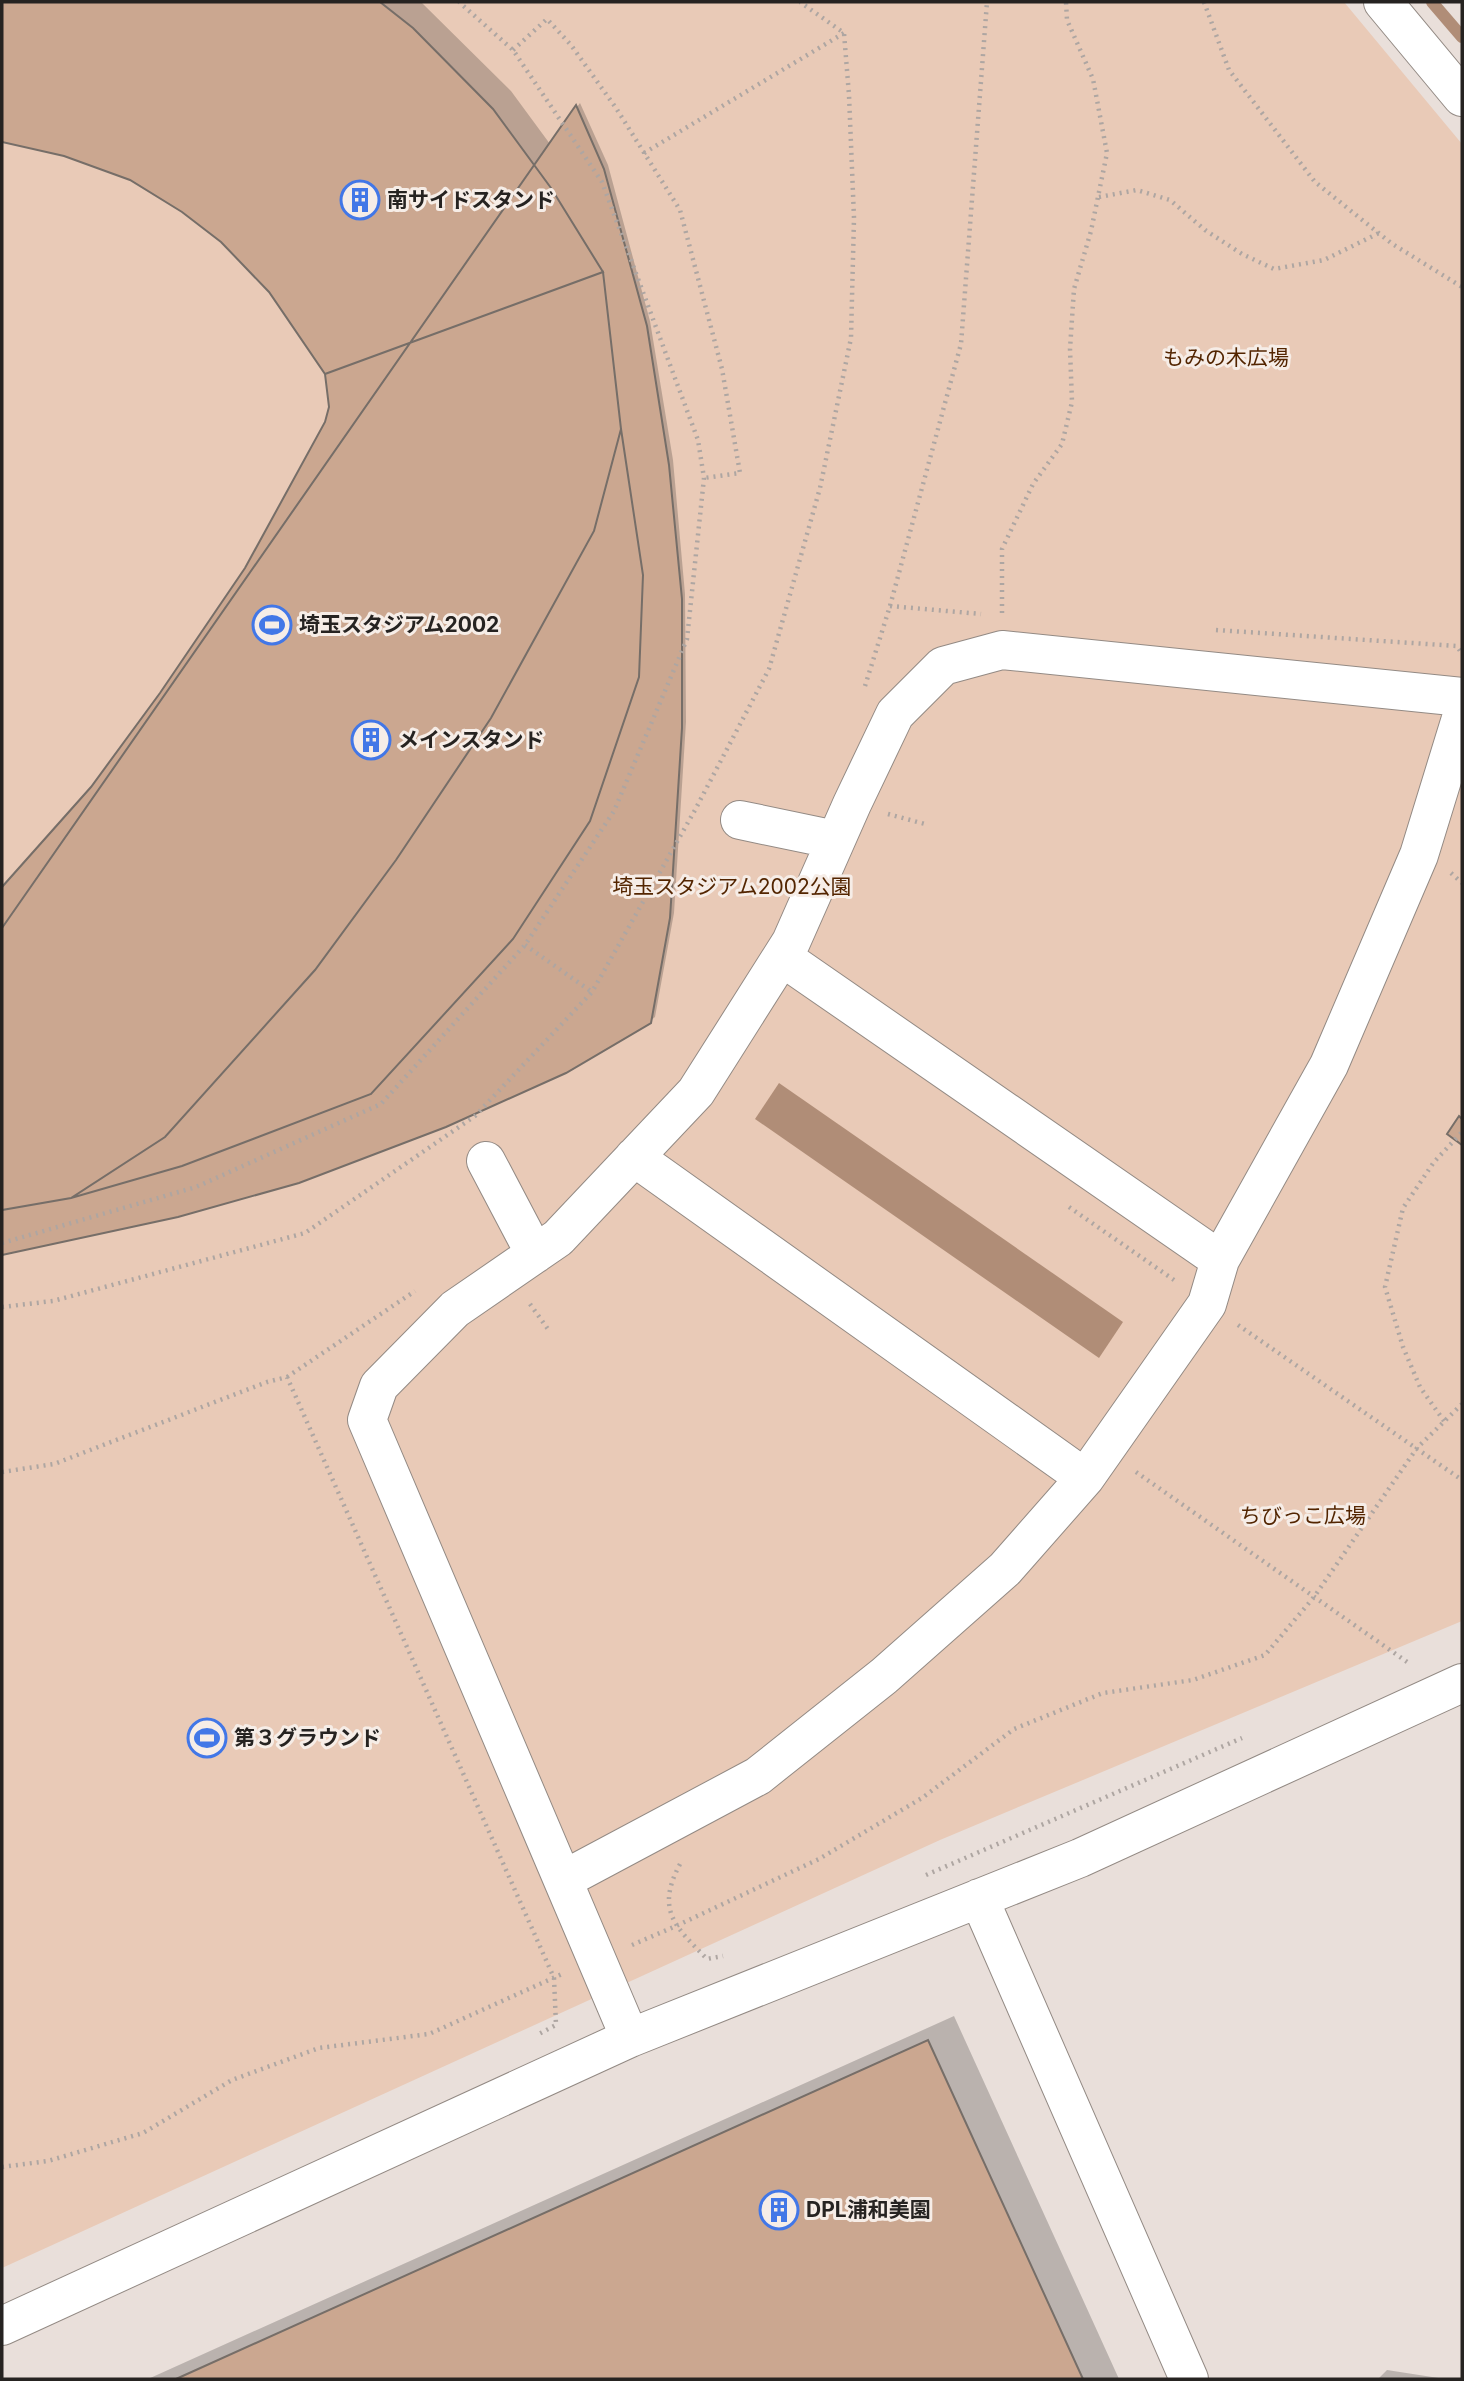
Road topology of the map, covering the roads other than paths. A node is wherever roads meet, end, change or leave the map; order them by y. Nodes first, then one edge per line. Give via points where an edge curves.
1 (1383, 2) edge
2 (1462, 97) edge
3 (1462, 697) edge
4 (1462, 715) edge
5 (740, 820) dead end
6 (836, 840) junction
7 (782, 957) junction
8 (634, 1157) junction
9 (486, 1161) dead end
10 (535, 1254) junction
11 (1220, 1260) junction
12 (1085, 1478) junction
13 (1462, 1683) edge
14 (563, 1880) junction
15 (979, 1898) junction
16 (630, 2038) junction
17 (2, 2326) edge
18 (1189, 2379) edge

1 - 2 street
3 - 6 street via 1002,650 943,666 895,714
4 - 11 street via 1419,855 1329,1065
5 - 6 street
6 - 7 street
7 - 8 street via 696,1091
7 - 11 street
8 - 10 street via 558,1238
8 - 12 street
9 - 10 street
10 - 14 street via 455,1309 379,1386 367,1420
11 - 12 street via 1207,1304
12 - 14 street via 1005,1569 884,1676 758,1776
13 - 15 street via 1080,1857
14 - 16 street
15 - 16 street
15 - 18 street
16 - 17 street

